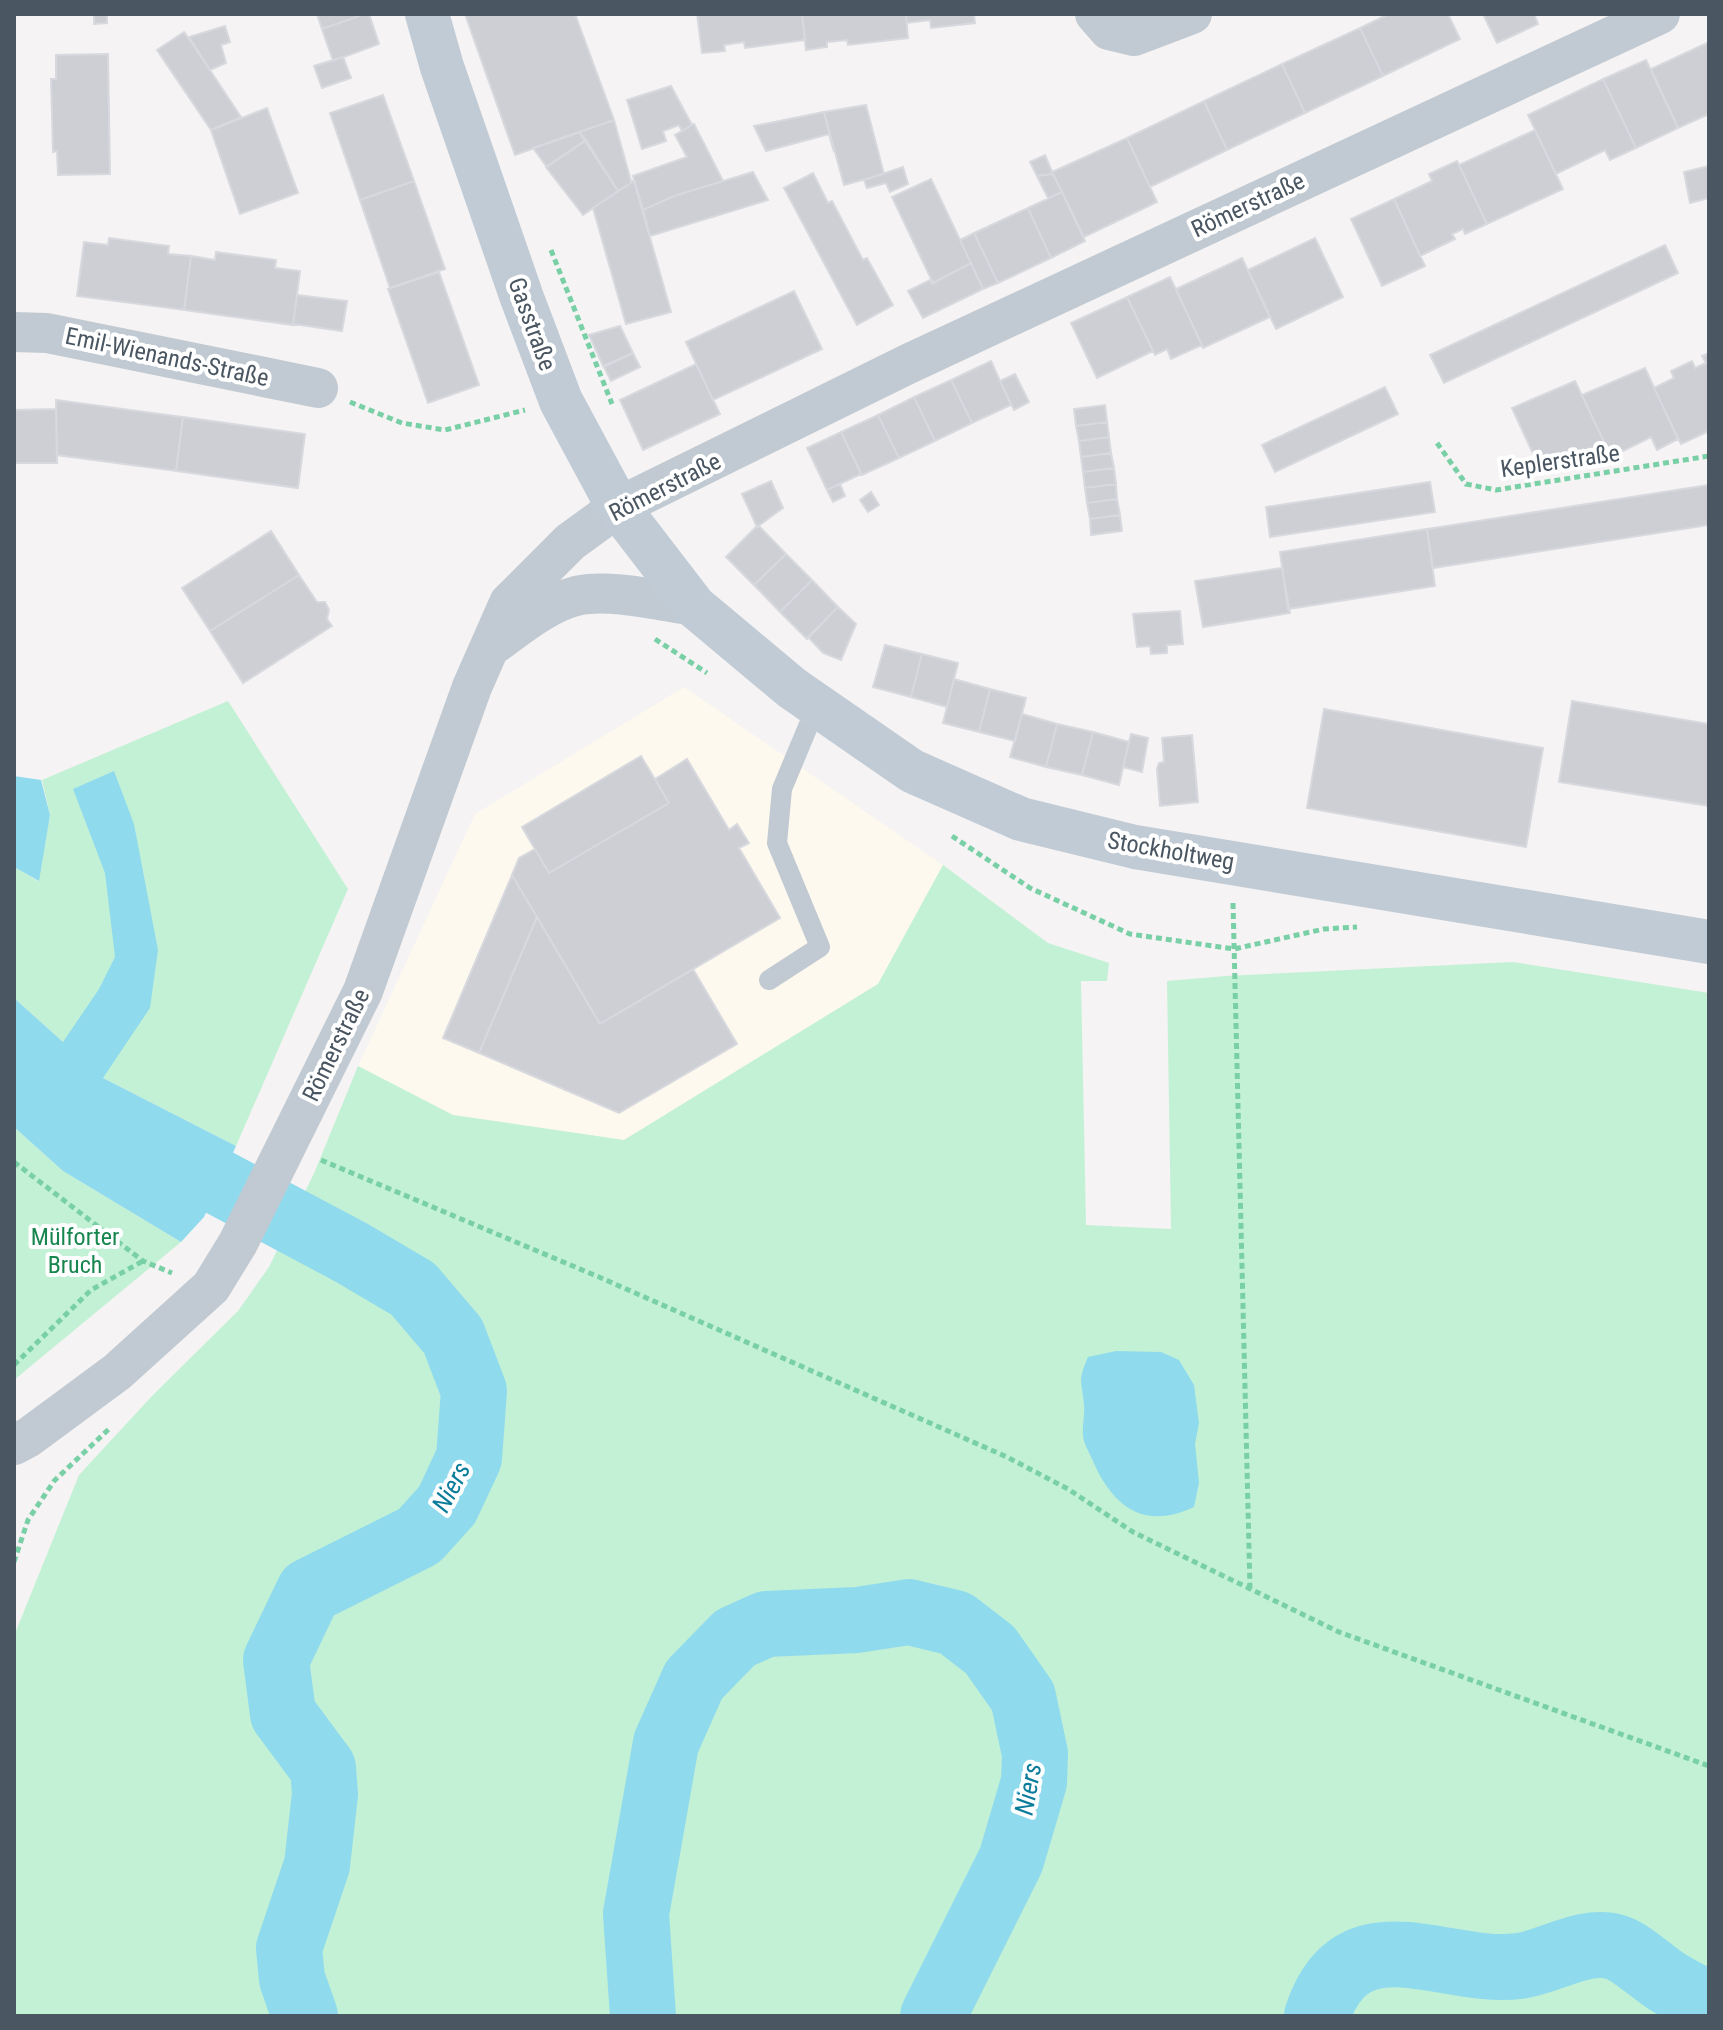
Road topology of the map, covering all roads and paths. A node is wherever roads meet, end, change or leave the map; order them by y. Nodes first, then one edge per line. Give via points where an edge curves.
1 (427, 14) edge
2 (1095, 14) edge
3 (1192, 14) edge
4 (1660, 14) edge
5 (14, 332) edge
6 (318, 388) joint
7 (561, 401) junction
8 (1437, 443) dead end
9 (1709, 456) edge
10 (618, 507) junction
11 (694, 606) junction
12 (489, 647) junction
13 (817, 705) junction
14 (1232, 862) junction
15 (1709, 942) edge
16 (769, 980) dead end
17 (297, 1157) junction
18 (14, 1162) edge
19 (14, 1365) edge
20 (120, 1420) dead end
21 (14, 1445) edge
22 (14, 1562) edge
23 (1250, 1589) junction
24 (1709, 1766) edge

1 - 7 main road, Gasstraße
2 - 3 street via 1109,30 1134,36
4 - 10 street, Römerstraße via 908,364
5 - 6 street, Emil-Wienands-Straße via 47,333
6 - 7 path via 402,423 445,430
7 - 10 main road, Gasstraße
8 - 9 path, Keplerstraße via 1466,484 1496,490
10 - 11 main road, Gasstraße
10 - 12 street, Römerstraße via 570,542 509,603
11 - 12 street via 615,595 578,596 542,610
11 - 13 main road, Stockholtweg
12 - 17 street, Römerstraße
13 - 14 main road, Stockholtweg via 912,771 1021,819 1135,847
13 - 16 lane via 782,789 777,843 820,947
14 - 15 main road, Stockholtweg
14 - 23 path
17 - 21 street, Römerstraße via 211,1287 117,1372
17 - 23 path via 599,1277 1007,1457 1133,1532
18 - 19 path via 143,1261 91,1290
20 - 22 path via 54,1481 28,1520
23 - 24 path via 1339,1632

